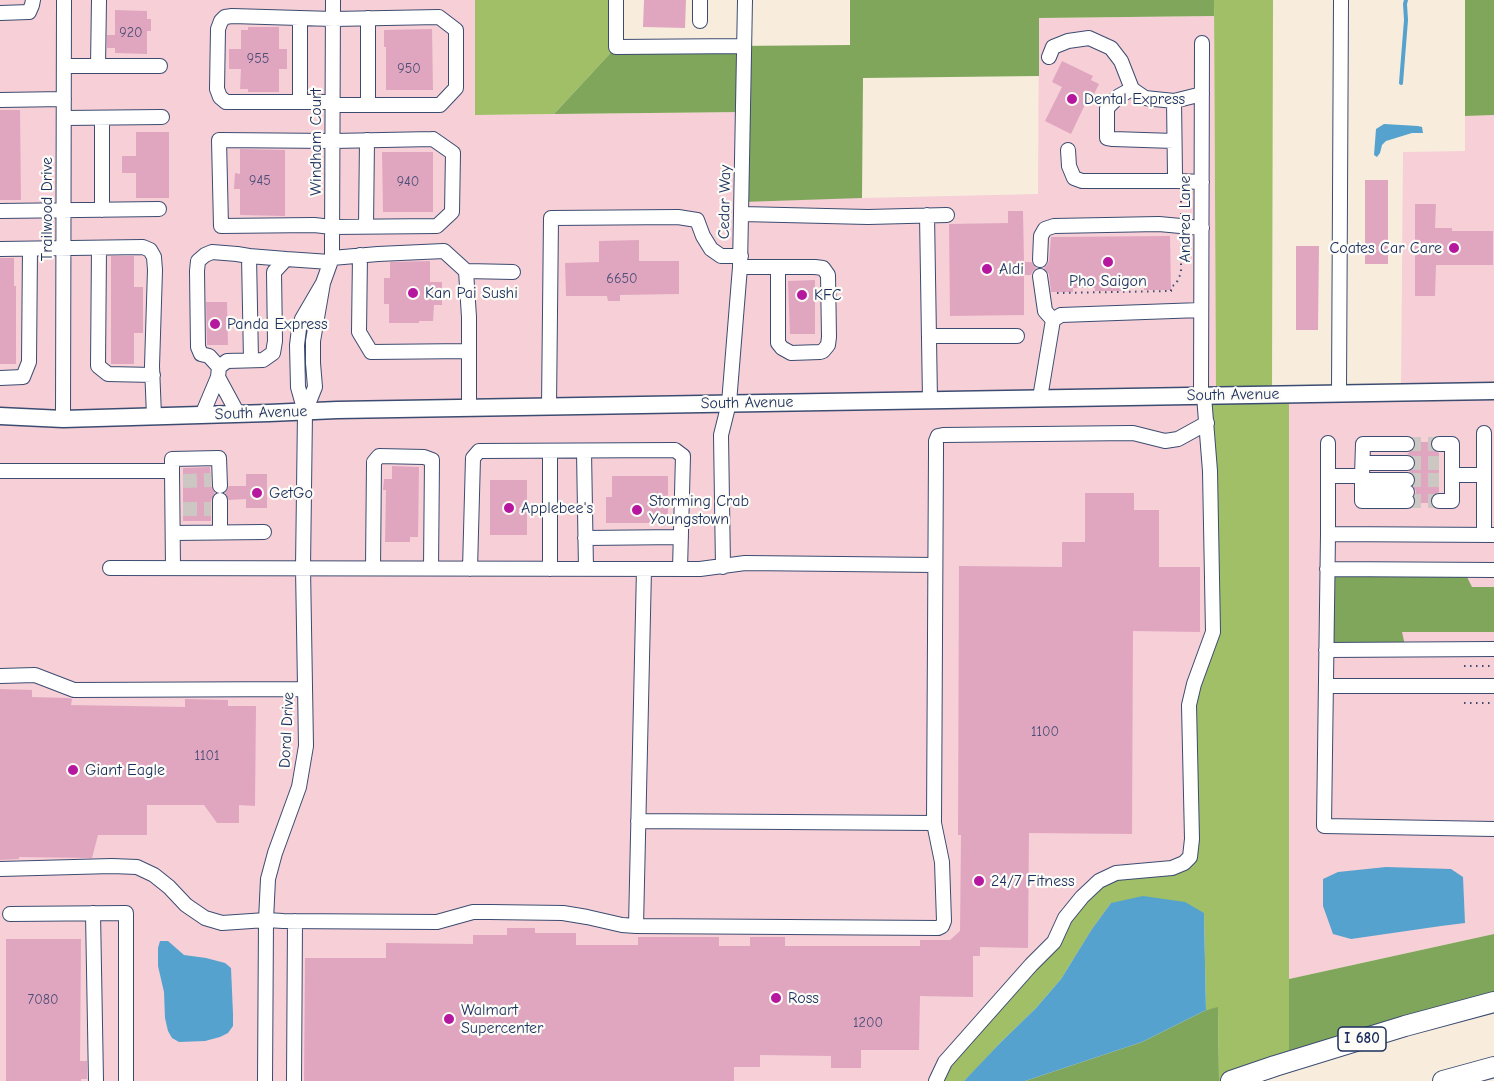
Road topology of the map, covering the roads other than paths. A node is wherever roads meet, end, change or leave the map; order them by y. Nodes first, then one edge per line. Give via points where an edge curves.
1 (33, 0) edge
2 (64, 0) edge
3 (99, 0) edge
4 (333, 0) edge
5 (616, 0) edge
6 (700, 0) edge
7 (745, 0) edge
8 (1341, 0) edge
9 (0, 13) edge
10 (300, 18) junction
11 (368, 18) junction
12 (333, 19) junction
13 (700, 21) dead end
14 (1202, 43) dead end
15 (744, 46) junction
16 (1049, 57) dead end
17 (64, 66) junction
18 (98, 66) junction
19 (160, 66) dead end
20 (1132, 89) junction
21 (1202, 94) junction
22 (64, 99) junction
23 (0, 100) edge
24 (1174, 101) junction
25 (300, 102) junction
26 (333, 103) junction
27 (368, 105) junction
28 (162, 117) dead end
29 (64, 118) junction
30 (102, 118) junction
31 (333, 141) junction
32 (367, 141) junction
33 (1174, 141) junction
34 (1068, 150) dead end
35 (1179, 181) junction
36 (1202, 182) junction
37 (159, 209) dead end
38 (63, 210) junction
39 (102, 210) junction
40 (0, 211) edge
41 (742, 214) junction
42 (927, 215) junction
43 (947, 215) dead end
44 (366, 226) junction
45 (333, 227) junction
46 (1202, 228) junction
47 (99, 248) junction
48 (0, 249) edge
49 (30, 249) junction
50 (63, 249) junction
51 (360, 255) junction
52 (249, 256) junction
53 (285, 259) junction
54 (331, 260) junction
55 (1040, 260) dead end
56 (740, 262) junction
57 (778, 268) junction
58 (466, 271) junction
59 (513, 272) dead end
60 (1040, 276) dead end
61 (1201, 310) junction
62 (1053, 320) junction
63 (929, 336) junction
64 (1017, 336) dead end
65 (469, 351) junction
66 (251, 360) junction
67 (218, 372) junction
68 (153, 375) junction
69 (0, 378) edge
70 (1494, 391) edge
71 (1339, 393) junction
72 (1203, 395) junction
73 (1040, 398) junction
74 (930, 400) junction
75 (729, 403) junction
76 (549, 406) junction
77 (469, 408) junction
78 (305, 412) junction
79 (238, 414) junction
80 (202, 415) junction
81 (0, 416) edge
82 (154, 416) junction
83 (63, 418) junction
84 (1207, 423) junction
85 (1484, 433) dead end
86 (1328, 443) dead end
87 (550, 451) junction
88 (584, 451) junction
89 (0, 471) edge
90 (1445, 472) tunnel mouth
91 (1363, 473) junction
92 (1484, 475) junction
93 (1328, 476) junction
94 (176, 477) junction
95 (220, 532) junction
96 (264, 532) dead end
97 (173, 533) junction
98 (1328, 534) junction
99 (1489, 535) edge
100 (681, 537) junction
101 (585, 538) junction
102 (935, 565) junction
103 (723, 567) junction
104 (110, 568) dead end
105 (173, 568) junction
106 (303, 568) junction
107 (373, 568) junction
108 (431, 568) junction
109 (470, 568) junction
110 (1327, 568) junction
111 (550, 569) junction
112 (586, 569) junction
113 (644, 569) junction
114 (680, 569) junction
115 (1494, 570) edge
116 (1494, 649) edge
117 (1326, 650) junction
118 (0, 676) edge
119 (1326, 686) junction
120 (1494, 686) edge
121 (305, 689) junction
122 (638, 820) junction
123 (934, 823) junction
124 (1494, 829) edge
125 (0, 869) edge
126 (93, 913) junction
127 (10, 914) dead end
128 (266, 920) junction
129 (295, 921) junction
130 (636, 926) junction
131 (1494, 1002) edge
132 (1494, 1067) edge
133 (96, 1081) edge
134 (126, 1081) edge
135 (265, 1081) edge
136 (294, 1081) edge
137 (936, 1081) edge
138 (1231, 1081) edge
139 (1443, 1081) edge

1 - 9 street via 29,12
2 - 17 street, Trailwood Drive
3 - 18 street
4 - 12 street, Windham Court
5 - 15 street via 616,47
6 - 13 street
7 - 15 street, Cedar Way
8 - 71 street
10 - 12 street
10 - 25 street
10 - 25 street via 225,17 218,29 217,90 226,102
11 - 12 street
11 - 27 street
11 - 27 street via 439,17 456,30 456,88 440,105
12 - 26 street, Windham Court
14 - 21 street, Andrea Lane
15 - 41 street, Cedar Way
16 - 20 street via 1053,47 1089,39 1112,48
17 - 18 street
17 - 22 street, Trailwood Drive
18 - 19 street
20 - 24 street via 1145,98
20 - 33 street via 1107,108 1107,138
21 - 24 street
21 - 36 street, Andrea Lane
22 - 23 street
22 - 29 street, Trailwood Drive
24 - 33 street
25 - 26 street
26 - 27 street
26 - 31 street, Windham Court
28 - 30 street
29 - 30 street
29 - 38 street, Trailwood Drive
30 - 39 street
31 - 32 street
31 - 45 street, Windham Court
31 - 45 street via 219,140 221,226
32 - 44 street
32 - 44 street via 433,139 453,153 453,200 452,212 437,226
33 - 35 street via 1175,175
34 - 35 street via 1074,178 1082,181
35 - 36 street
36 - 46 street, Andrea Lane
37 - 39 street
38 - 39 street
38 - 40 street
38 - 50 street, Trailwood Drive
41 - 42 street
41 - 56 street, Cedar Way
42 - 43 street
42 - 63 street
44 - 45 street
45 - 54 street, Windham Court
46 - 55 street via 1159,224 1054,226 1045,229 1041,236
46 - 61 street, Andrea Lane
47 - 50 street
47 - 68 street via 98,366 108,374
47 - 68 street via 143,247 154,257
48 - 49 street
49 - 50 street
49 - 69 street via 29,362 23,377
50 - 83 street, Trailwood Drive
51 - 54 street
51 - 58 street via 444,252
51 - 65 street via 359,332 370,352
52 - 53 street
52 - 66 street
52 - 67 street via 212,252 198,261 198,347
53 - 54 street
53 - 66 street via 274,272 273,353 263,360
54 - 78 street, Windham Court via 313,341 315,387
56 - 57 street
56 - 75 street, Cedar Way
56 - 76 street via 711,249 697,220 551,218
57 - 57 street via 824,268 828,275 829,337 824,351 790,353 778,343
58 - 59 street
58 - 65 street
60 - 62 street via 1045,311
61 - 62 street via 1071,314
61 - 72 street, Andrea Lane
62 - 73 street
63 - 64 street
63 - 74 street
65 - 77 street
66 - 67 street via 227,361
67 - 79 street
67 - 80 street
68 - 82 street
70 - 71 main road, South Avenue
71 - 72 main road, South Avenue
72 - 73 main road, South Avenue
72 - 84 street, Andrea Lane
73 - 74 main road, South Avenue
74 - 75 main road, South Avenue
75 - 76 main road, South Avenue
75 - 103 street, Cedar Way via 721,435
76 - 77 main road, South Avenue
77 - 78 main road, South Avenue
78 - 79 main road, South Avenue
78 - 106 street, Doral Drive
79 - 80 main road, South Avenue
80 - 82 main road, South Avenue
81 - 83 main road, South Avenue
82 - 83 main road, South Avenue
84 - 102 street via 1178,439 1165,441 1133,434 938,436
84 - 137 street, Andrea Lane via 1213,632 1189,705 1190,857 1172,868 1116,873 1099,881 1065,918 1054,942 945,1062
85 - 92 street
86 - 93 street
87 - 88 street
87 - 109 street via 479,452 473,458
87 - 111 street
88 - 100 street via 675,450 683,456
88 - 101 street
89 - 94 street
90 - 92 street
91 - 91 street via 1407,491 1362,501
91 - 91 street via 1407,453 1363,444
91 - 93 street
92 - 99 street
93 - 98 street
94 - 95 street via 172,459 219,458
94 - 97 street via 178,509
95 - 96 street
95 - 97 street
97 - 105 street
98 - 99 street
98 - 110 street
100 - 101 street
100 - 114 street
101 - 112 street
102 - 103 street via 745,563
102 - 123 street
103 - 114 street
104 - 105 street
105 - 106 street
106 - 107 street
106 - 121 street, Doral Drive
107 - 108 street
107 - 108 street via 374,462 379,456 432,460
108 - 109 street
109 - 111 street
110 - 115 street
110 - 117 street
111 - 112 street
112 - 113 street
113 - 114 street
113 - 122 street
116 - 117 street
117 - 119 street
118 - 121 street via 35,675 74,690
119 - 120 street
119 - 124 street via 1324,826
121 - 128 street, Doral Drive via 303,767 274,853
122 - 123 street
122 - 130 street
123 - 130 street via 942,862 944,921 938,928
125 - 128 street via 137,867 154,874 205,918 222,923
126 - 127 street
126 - 133 street
126 - 134 street via 126,913
128 - 129 street
128 - 135 street, Doral Drive
129 - 130 street via 437,922 473,912 527,912 563,913
129 - 136 street
131 - 138 highway, I 680
132 - 139 highway

